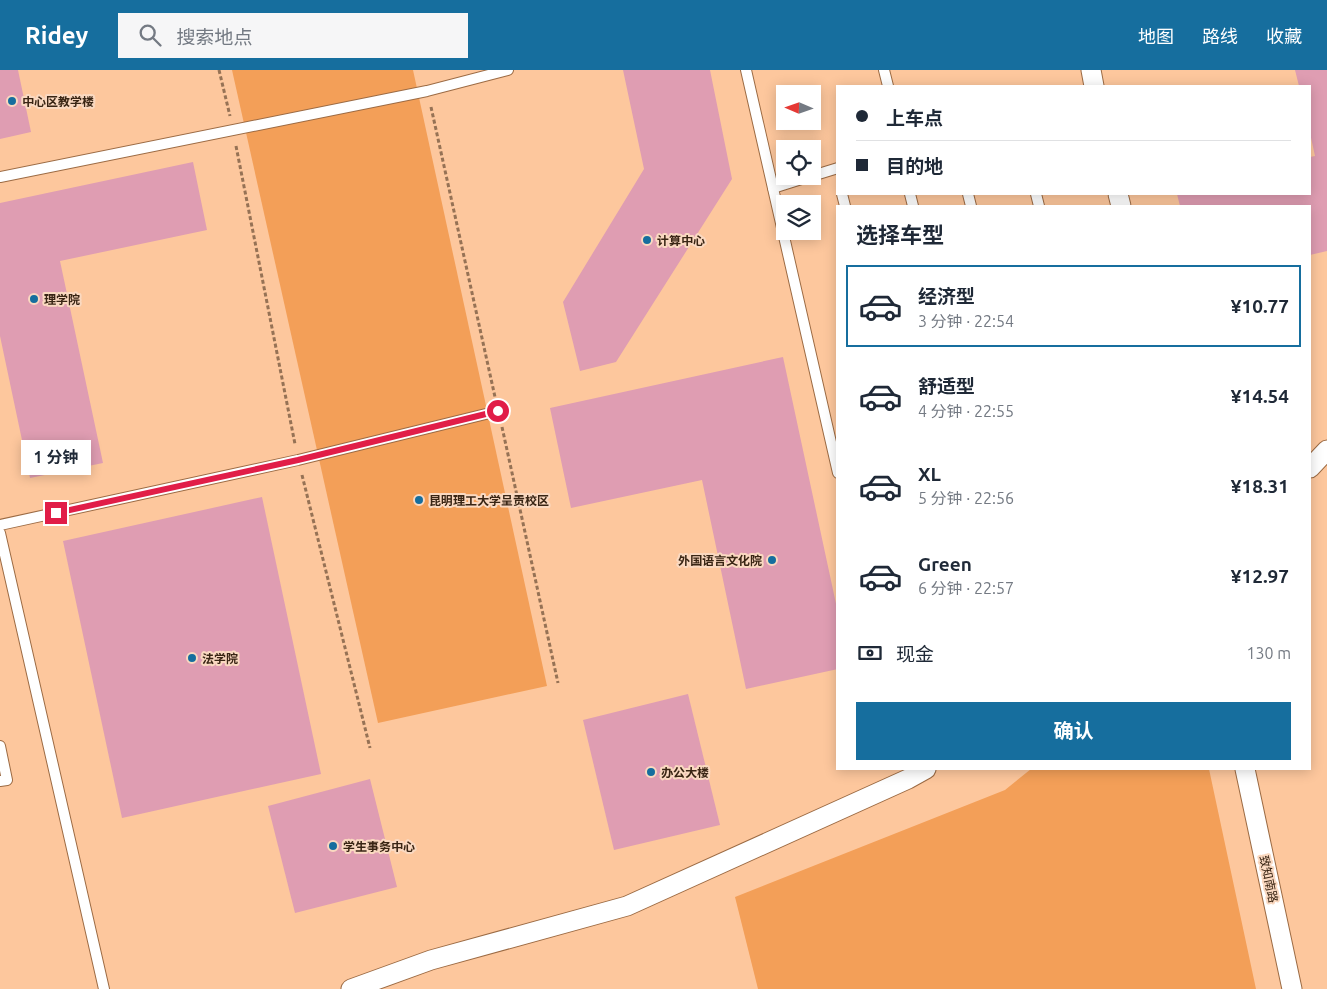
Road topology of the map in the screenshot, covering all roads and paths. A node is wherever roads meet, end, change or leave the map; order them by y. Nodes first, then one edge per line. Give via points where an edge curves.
1 (219, 70) edge
2 (508, 70) edge
3 (746, 70) edge
4 (884, 70) edge
5 (1090, 70) edge
6 (888, 85) edge
7 (1094, 85) edge
8 (427, 91) junction
9 (233, 130) junction
10 (836, 170) edge
11 (821, 174) edge
12 (0, 176) edge
13 (783, 185) edge
14 (773, 188) junction
15 (498, 411) junction
16 (1327, 450) edge
17 (298, 460) junction
18 (836, 462) edge
19 (1311, 467) edge
20 (0, 525) edge
21 (0, 533) edge
22 (558, 682) dead end
23 (0, 746) edge
24 (370, 748) dead end
25 (922, 770) edge
26 (1245, 770) edge
27 (907, 774) edge
28 (0, 781) edge
29 (104, 989) edge
30 (351, 989) edge
31 (1292, 989) edge

1 - 9 path
2 - 8 lane
3 - 14 lane
4 - 6 lane
5 - 7 street
8 - 9 lane
8 - 15 path
9 - 12 lane
9 - 17 path
10 - 11 lane
13 - 14 lane
14 - 18 lane
15 - 17 lane
15 - 22 path
16 - 19 street
17 - 20 lane
17 - 24 path
21 - 29 lane
23 - 28 lane via 7,780
25 - 27 street
26 - 31 street, 致知南路
27 - 30 street via 627,906 431,960

